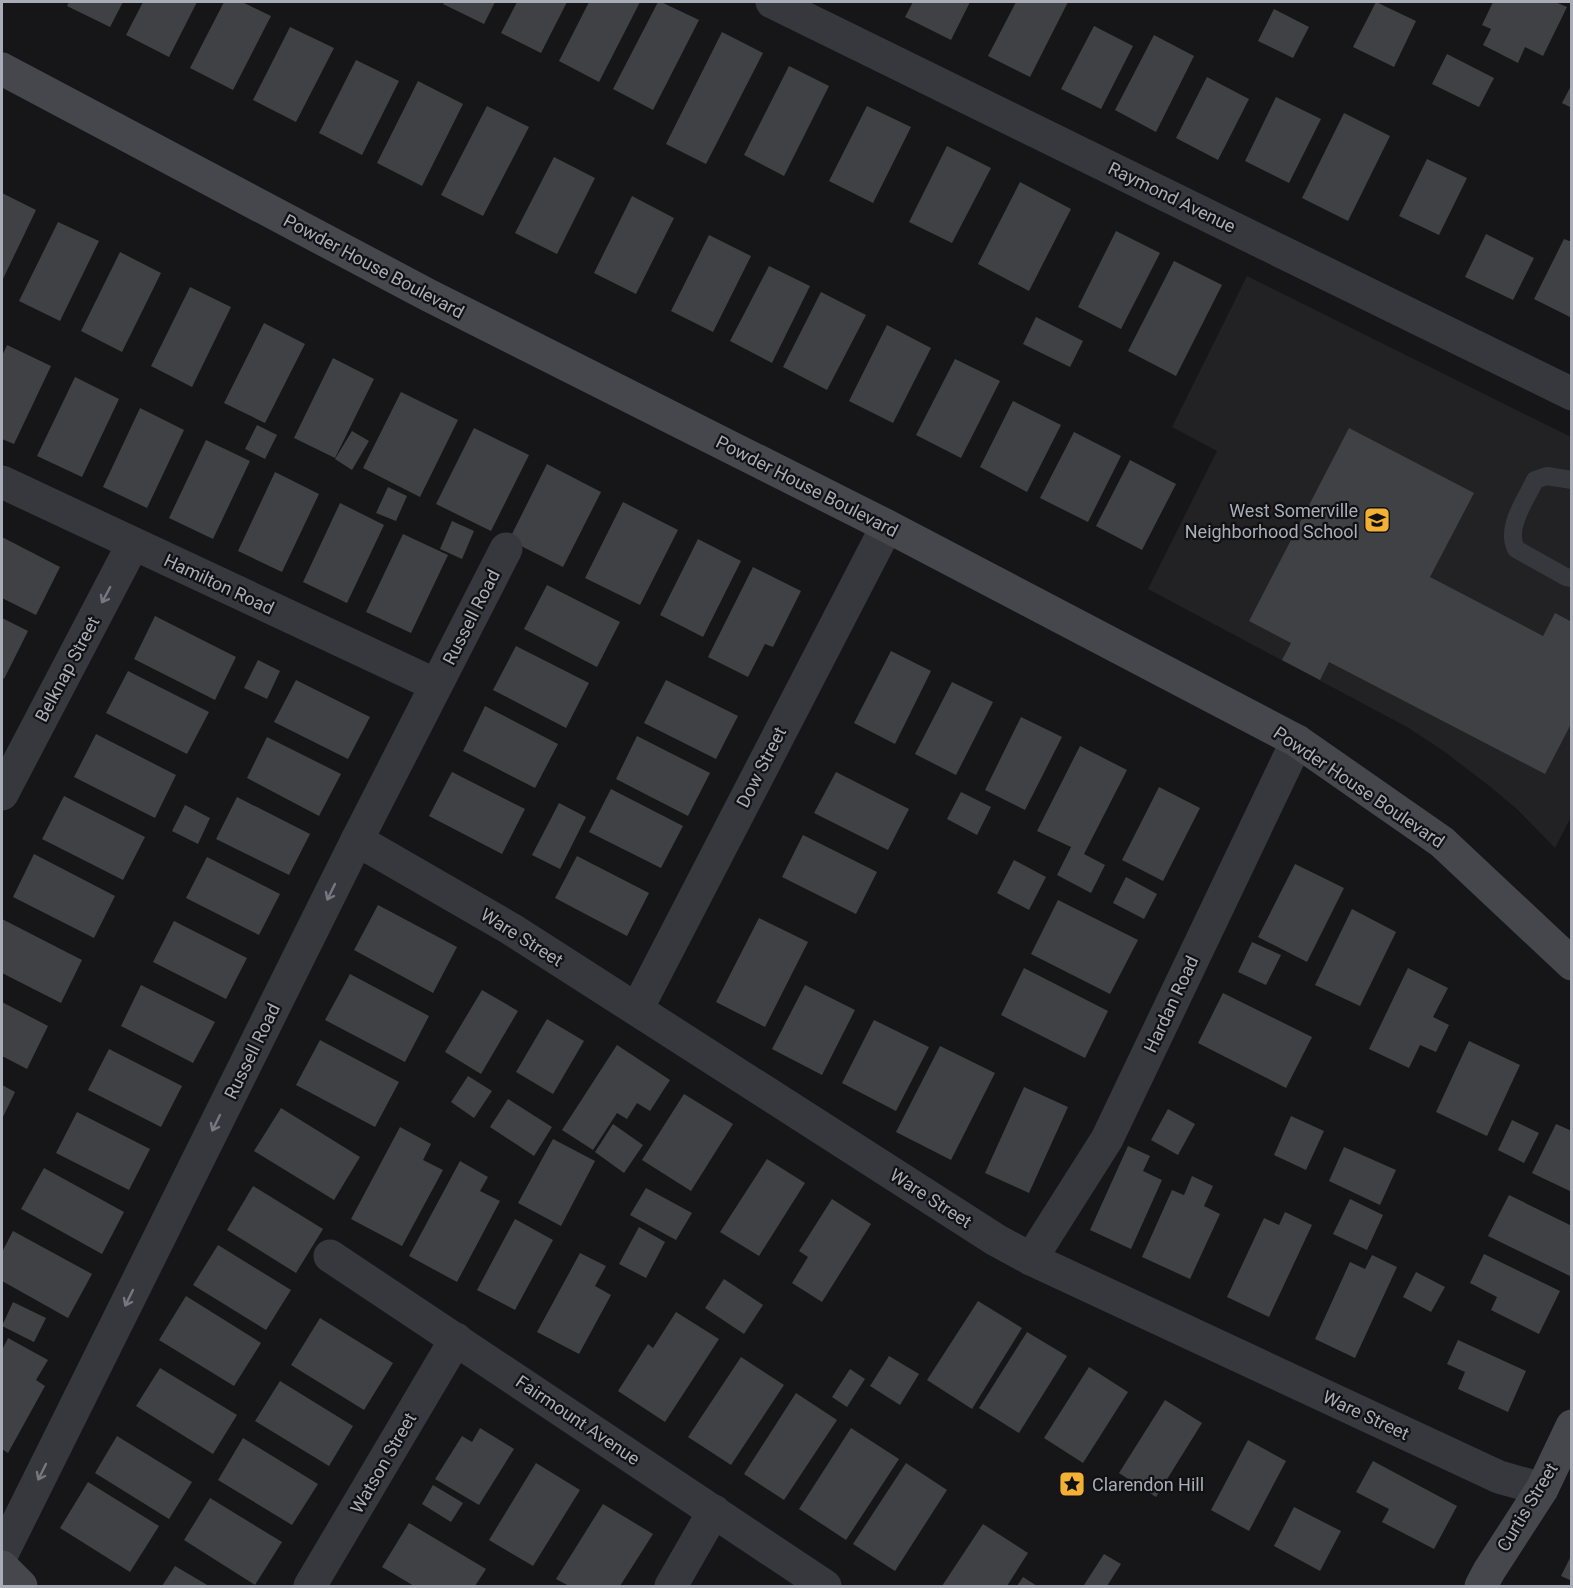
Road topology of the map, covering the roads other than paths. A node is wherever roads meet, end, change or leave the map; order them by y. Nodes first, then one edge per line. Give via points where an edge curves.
1 (772, 2) edge
2 (2, 69) edge
3 (1572, 394) edge
4 (1572, 480) edge
5 (2, 482) edge
6 (887, 526) junction
7 (133, 544) junction
8 (506, 549) dead end
9 (1572, 578) edge
10 (436, 685) junction
11 (1297, 741) junction
12 (2, 794) edge
13 (357, 840) junction
14 (1572, 964) edge
15 (637, 1009) junction
16 (330, 1256) dead end
17 (1031, 1259) junction
18 (456, 1339) junction
19 (1572, 1426) edge
20 (1564, 1463) edge
21 (1542, 1489) junction
22 (714, 1511) junction
23 (2, 1554) edge
24 (2, 1567) edge
25 (21, 1587) edge
26 (310, 1587) edge
27 (671, 1587) edge
28 (825, 1587) edge
29 (1481, 1587) edge

1 - 3 street, Raymond Avenue
2 - 6 main road, Powder House Boulevard via 428,295
4 - 9 lane via 1547,476 1535,480 1512,530 1512,541 1516,549
5 - 7 street, Hamilton Road
6 - 11 main road, Powder House Boulevard
6 - 15 street, Dow Street
7 - 10 street, Hamilton Road
7 -> 12 street, Belknap Street
8 - 10 street, Russell Road
10 - 13 street, Russell Road
11 - 14 main road, Powder House Boulevard via 1442,842
11 - 17 street, Hardan Road via 1107,1139
13 - 15 street, Ware Street via 511,929
13 -> 23 street, Russell Road
15 - 17 street, Ware Street
16 - 18 street, Fairmount Avenue
17 - 21 street, Ware Street via 1499,1477
18 - 22 street, Fairmount Avenue
18 - 26 street, Watson Street
19 - 20 main road, Curtis Street
20 - 21 main road, Curtis Street
21 - 29 main road, Curtis Street
22 - 27 street
22 - 28 street, Fairmount Avenue
24 - 25 main road

